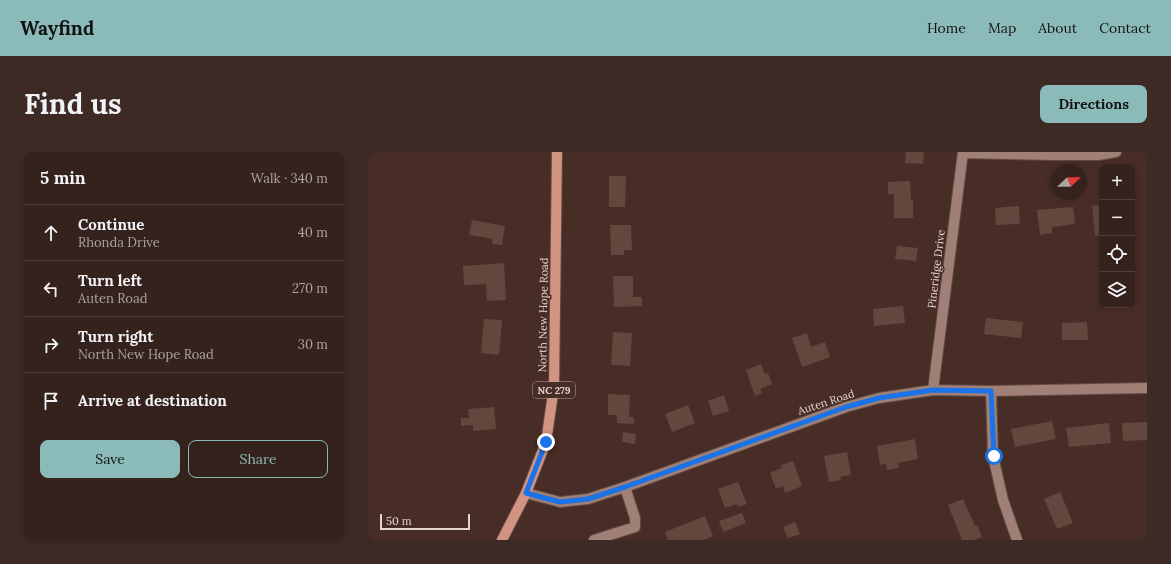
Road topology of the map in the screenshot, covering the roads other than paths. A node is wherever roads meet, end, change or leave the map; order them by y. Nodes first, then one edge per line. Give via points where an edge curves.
1 (557, 152) edge
2 (1116, 152) edge
3 (963, 153) edge
4 (1147, 388) edge
5 (933, 390) junction
6 (991, 391) junction
7 (625, 487) junction
8 (526, 493) junction
9 (502, 540) edge
10 (594, 540) edge
11 (1017, 540) edge

1 - 8 main road, North New Hope Road / NC 279 via 554,387 546,442
2 - 3 street via 1098,155
3 - 5 street, Pineridge Drive
4 - 6 street, Auten Road
5 - 6 street, Auten Road
5 - 7 street, Auten Road via 879,398 846,407
6 - 11 street via 994,456 1003,500
7 - 8 street, Auten Road via 588,499 560,502
7 - 10 street via 635,518 635,527
8 - 9 main road, North New Hope Road / NC 279

